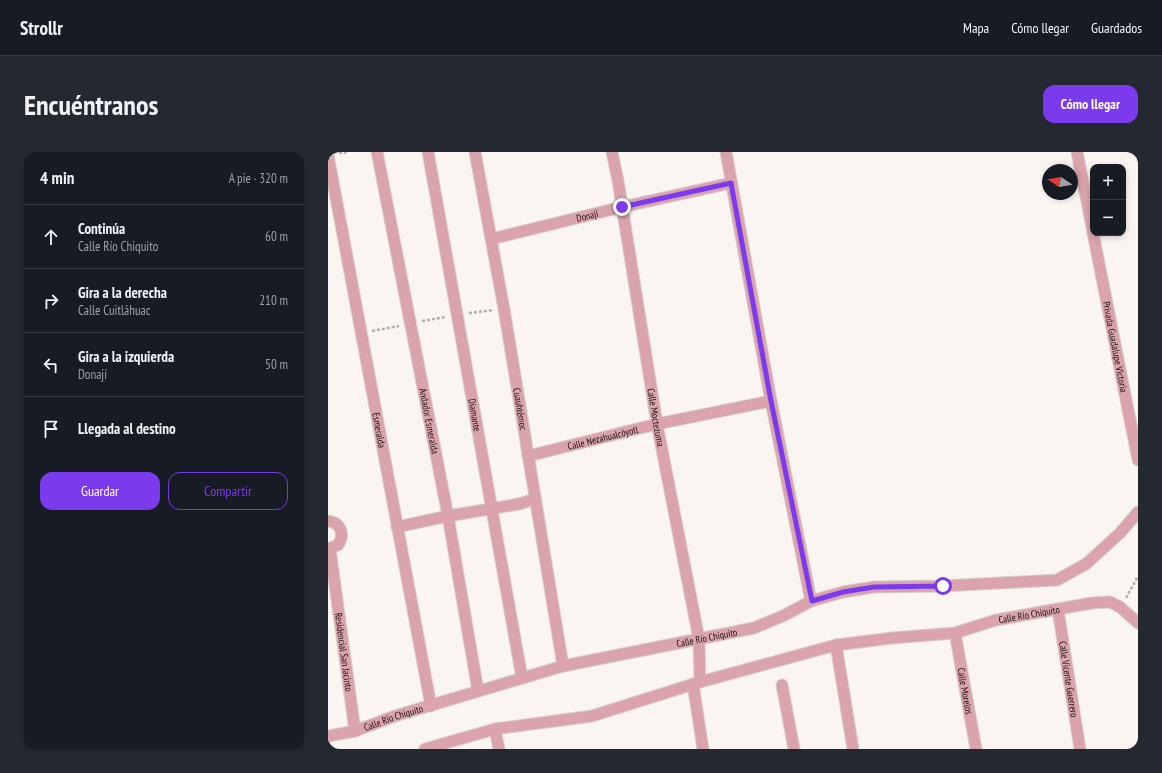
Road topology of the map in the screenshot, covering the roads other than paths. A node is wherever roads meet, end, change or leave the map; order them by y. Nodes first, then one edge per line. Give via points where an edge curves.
1 (377, 152) edge
2 (428, 152) edge
3 (474, 152) edge
4 (612, 152) edge
5 (726, 152) edge
6 (1077, 152) edge
7 (328, 155) edge
8 (731, 183) junction
9 (622, 207) junction
10 (1090, 217) edge
11 (1094, 236) edge
12 (491, 239) junction
13 (771, 401) junction
14 (657, 424) junction
15 (528, 456) junction
16 (1138, 460) edge
17 (535, 499) junction
18 (492, 508) junction
19 (1138, 512) edge
20 (448, 516) junction
21 (328, 521) edge
22 (397, 526) junction
23 (329, 549) edge
24 (812, 601) junction
25 (1058, 610) junction
26 (1138, 623) edge
27 (955, 633) junction
28 (699, 639) junction
29 (836, 646) junction
30 (563, 666) junction
31 (522, 678) junction
32 (696, 683) junction
33 (782, 685) dead end
34 (478, 691) junction
35 (431, 706) junction
36 (495, 729) junction
37 (355, 731) junction
38 (328, 736) edge
39 (448, 746) edge
40 (425, 749) edge
41 (499, 749) edge
42 (703, 749) edge
43 (794, 749) edge
44 (853, 749) edge
45 (976, 749) edge
46 (1080, 749) edge

1 - 20 street, Andador Esmeralda
2 - 18 street, Diamante
3 - 12 street, Cuauhtémoc
4 - 9 street, Calle Moctezuma
5 - 8 street
6 - 10 street, Privada Guadalupe Victoria
7 - 22 street, Esmeralda
8 - 9 street, Donají
8 - 13 street
9 - 12 street, Donají
9 - 14 street, Calle Moctezuma
11 - 16 street, Privada Guadalupe Victoria
12 - 15 street, Cuauhtémoc
13 - 14 street, Calle Nezahualcóyotl
13 - 24 street
14 - 15 street, Calle Nezahualcóyotl
14 - 28 street, Calle Moctezuma
15 - 17 street, Cuauhtémoc
17 - 18 street
17 - 30 street, Cuauhtémoc
18 - 20 street
18 - 31 street, Diamante
19 - 24 street, Calle Río Chiquito via 1120,533 1086,564 1057,580 874,587
20 - 22 street
20 - 34 street, Andador Esmeralda
21 - 23 street, Residencial San Jacinto via 338,525 342,533 338,545
22 - 35 street, Esmeralda
23 - 37 street, Residencial San Jacinto
24 - 28 street, Calle Río Chiquito via 754,628
25 - 26 street, Calle Río Chiquito via 1110,602
25 - 27 street, Calle Río Chiquito via 996,620
25 - 46 street, Calle Vicente Guerrero
27 - 29 street, Calle Río Chiquito
27 - 45 street, Calle Morelos
28 - 30 street, Calle Río Chiquito
28 - 32 street, Calle Moctezuma
29 - 32 street, Calle Río Chiquito
29 - 44 street
30 - 31 street, Calle Río Chiquito
31 - 34 street, Calle Río Chiquito
32 - 36 street, Calle Río Chiquito via 592,716
32 - 42 street, Calle Moctezuma
33 - 43 street
34 - 35 street, Calle Río Chiquito
35 - 37 street, Calle Río Chiquito
36 - 39 street, Calle Río Chiquito
36 - 41 street
37 - 38 street, Calle Río Chiquito
39 - 40 street, Calle Río Chiquito

